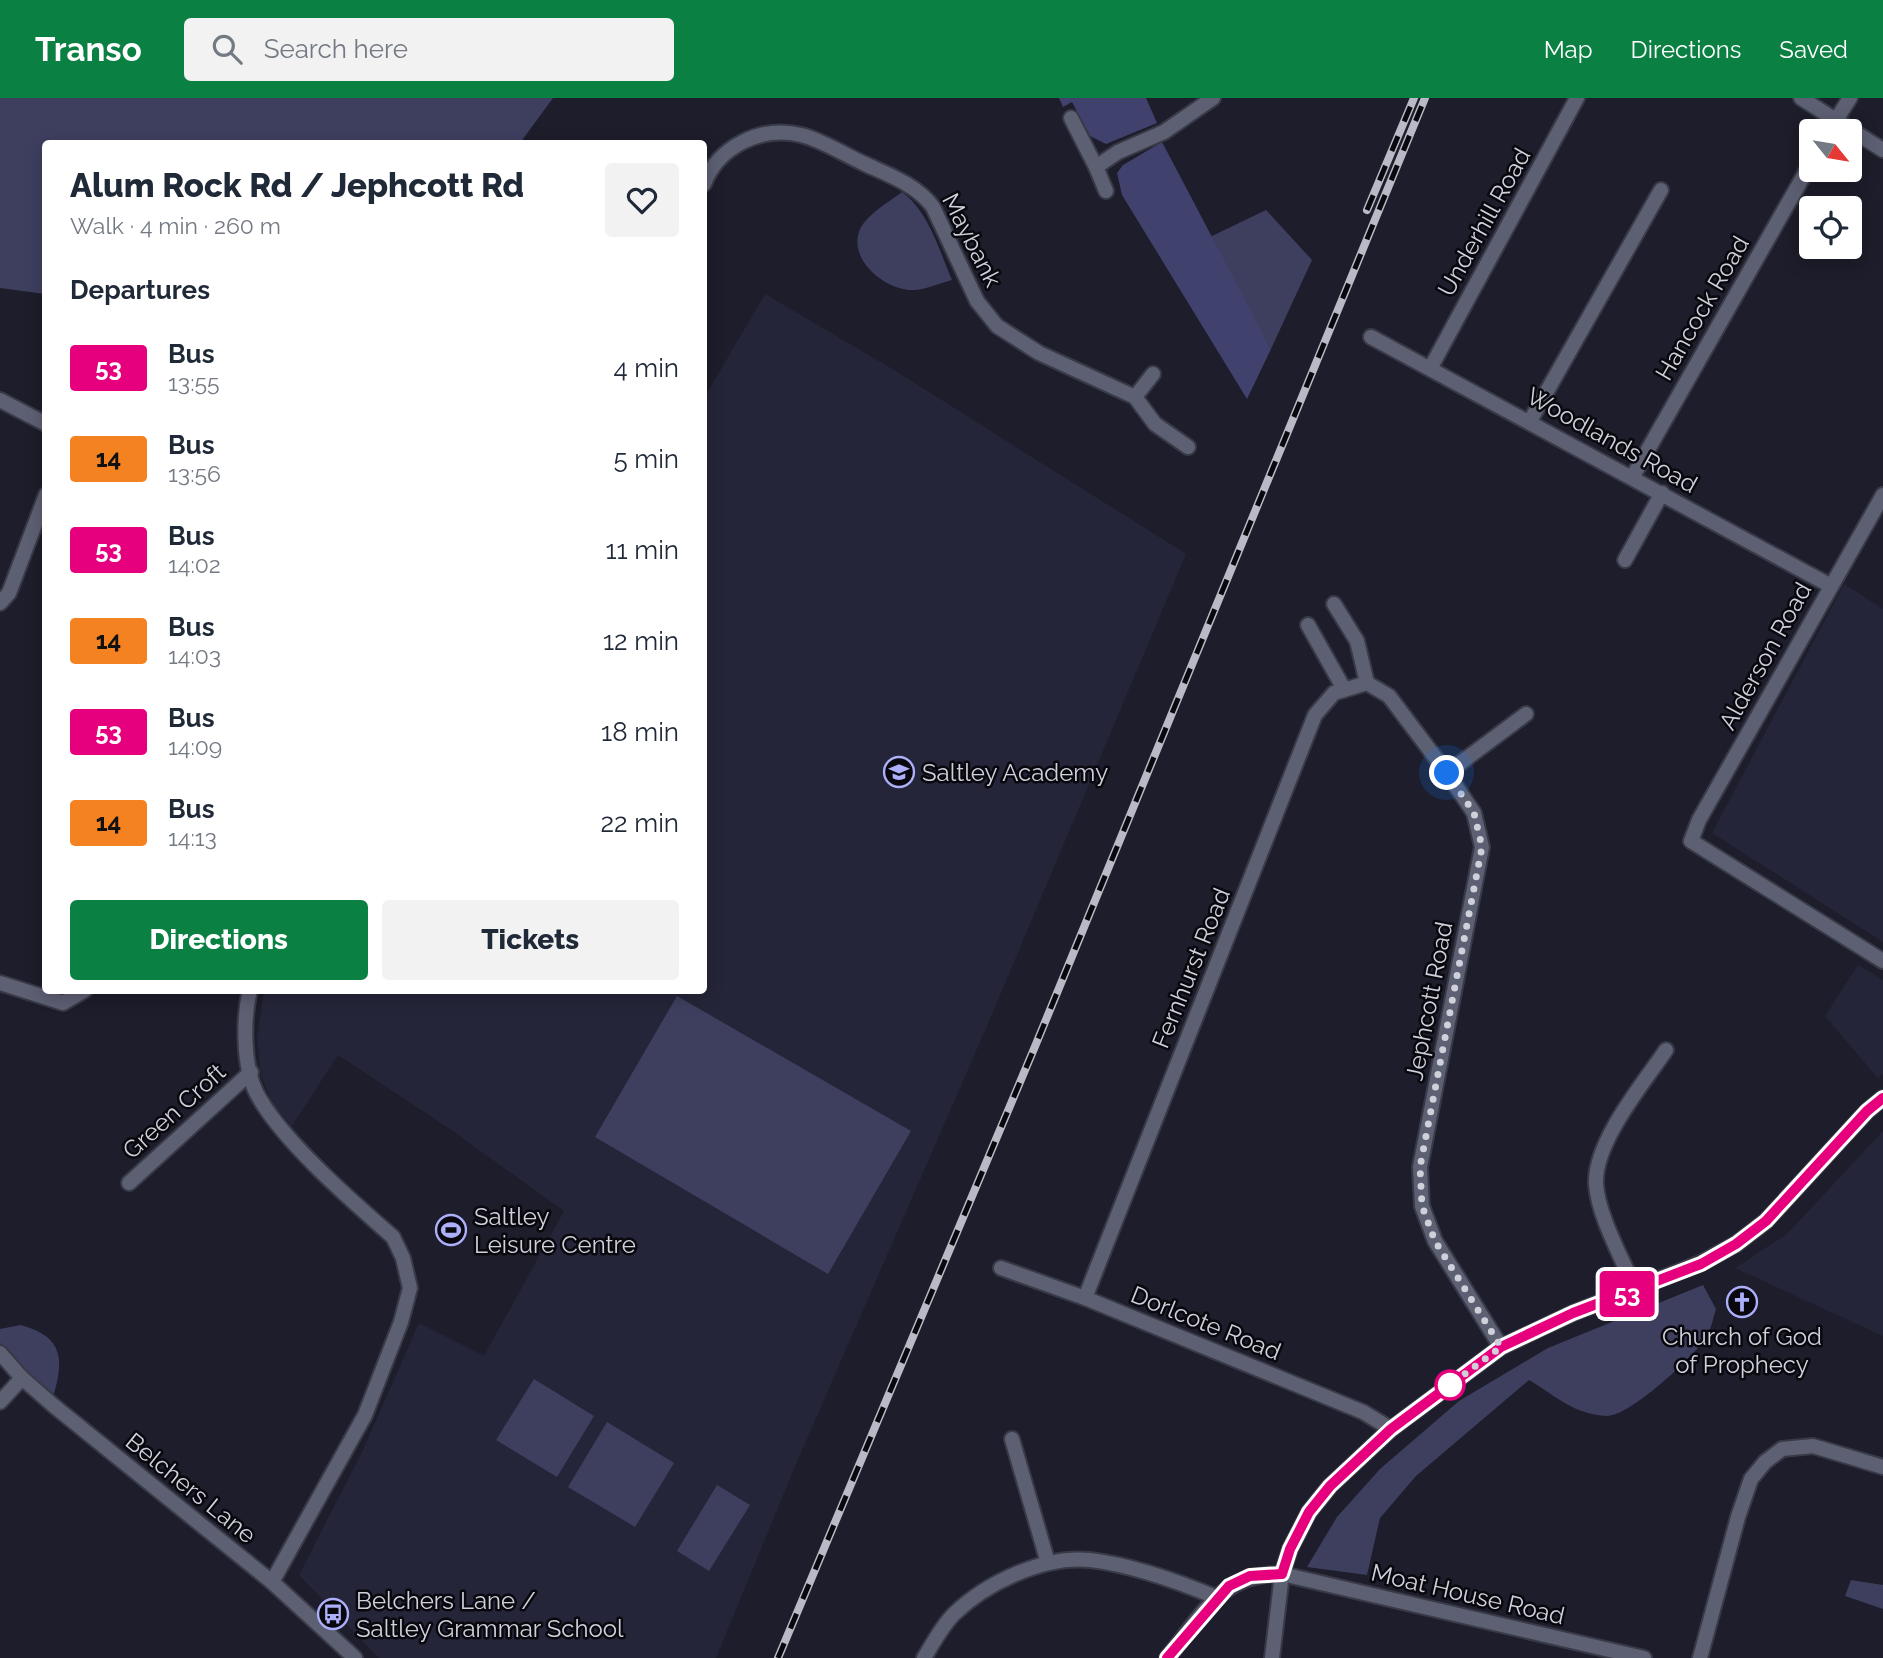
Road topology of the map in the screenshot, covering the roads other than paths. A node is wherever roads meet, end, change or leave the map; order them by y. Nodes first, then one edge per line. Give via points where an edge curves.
1 (1213, 98) edge
2 (1577, 98) edge
3 (1801, 98) edge
4 (1850, 98) edge
5 (1071, 118) dead end
6 (1826, 119) edge
7 (1837, 119) edge
8 (1862, 140) edge
9 (1883, 150) edge
10 (1096, 167) junction
11 (707, 176) edge
12 (1800, 182) edge
13 (1661, 190) dead end
14 (1106, 191) dead end
15 (1370, 337) dead end
16 (1431, 367) junction
17 (1153, 374) dead end
18 (1135, 397) junction
19 (0, 400) edge
20 (1530, 421) junction
21 (42, 422) edge
22 (1188, 447) dead end
23 (1633, 476) junction
24 (1662, 493) junction
25 (1883, 495) edge
26 (42, 506) edge
27 (1625, 560) dead end
28 (1831, 586) junction
29 (0, 603) edge
30 (1334, 604) dead end
31 (1308, 625) dead end
32 (1367, 683) junction
33 (1344, 689) junction
34 (1526, 714) dead end
35 (1447, 773) junction
36 (1883, 961) edge
37 (0, 983) edge
38 (78, 994) edge
39 (249, 994) edge
40 (1666, 1050) dead end
41 (251, 1072) junction
42 (1883, 1098) edge
43 (129, 1183) dead end
44 (1001, 1268) dead end
45 (1636, 1291) junction
46 (1085, 1298) junction
47 (1501, 1347) junction
48 (0, 1353) edge
49 (22, 1378) junction
50 (0, 1402) edge
51 (1391, 1429) junction
52 (1012, 1439) dead end
53 (1883, 1466) edge
54 (1048, 1563) junction
55 (1282, 1574) junction
56 (272, 1583) junction
57 (1218, 1598) junction
58 (355, 1658) edge
59 (924, 1658) edge
60 (1167, 1658) edge
61 (1272, 1658) edge
62 (1644, 1658) edge
63 (1700, 1658) edge

1 - 10 street via 1164,132
2 - 16 street, Underhill Road
3 - 6 street
4 - 7 street
5 - 10 street
8 - 9 street
10 - 14 street
11 - 18 street, Maybank via 727,151 771,134 801,135 901,181 933,207 977,301 997,326 1039,353
12 - 23 street, Hancock Road
13 - 20 street
15 - 16 street, Woodlands Road
16 - 20 street, Woodlands Road
17 - 18 street
18 - 22 street, Maybank via 1155,424
19 - 21 street
20 - 23 street, Woodlands Road
23 - 24 street, Woodlands Road
24 - 27 street
24 - 28 street, Woodlands Road
25 - 28 street, Alderson Road
26 - 29 street via 9,593
28 - 36 street, Alderson Road via 1691,841
30 - 32 street via 1357,641
31 - 33 street
32 - 33 street, Fernhurst Road
32 - 35 street, Jephcott Road via 1389,696
33 - 46 street, Fernhurst Road via 1334,693 1315,715
34 - 35 street
35 - 47 street, Jephcott Road via 1474,813 1482,847 1420,1167 1422,1206 1435,1241
37 - 38 street via 63,1003
39 - 41 street via 244,1027
40 - 45 street via 1599,1157 1596,1183 1600,1204
41 - 43 street, Green Croft
41 - 56 street via 255,1089 288,1136 393,1237 410,1288 365,1415
42 - 45 street via 1766,1221 1701,1264
44 - 46 street, Dorlcote Road
45 - 47 street via 1573,1313
46 - 51 street, Dorlcote Road via 1363,1412
47 - 51 street
48 - 49 street, Belchers Lane
49 - 50 street
49 - 56 street, Belchers Lane
51 - 55 street via 1309,1512
52 - 54 street
53 - 63 street via 1812,1446 1782,1449 1765,1462 1751,1479 1738,1517
54 - 57 street via 1087,1559 1128,1567
54 - 59 street via 974,1598 953,1615
55 - 57 street, Moat House Road via 1236,1581
55 - 61 street
55 - 62 street, Moat House Road
56 - 58 street, Belchers Lane
57 - 60 street, Moat House Road

